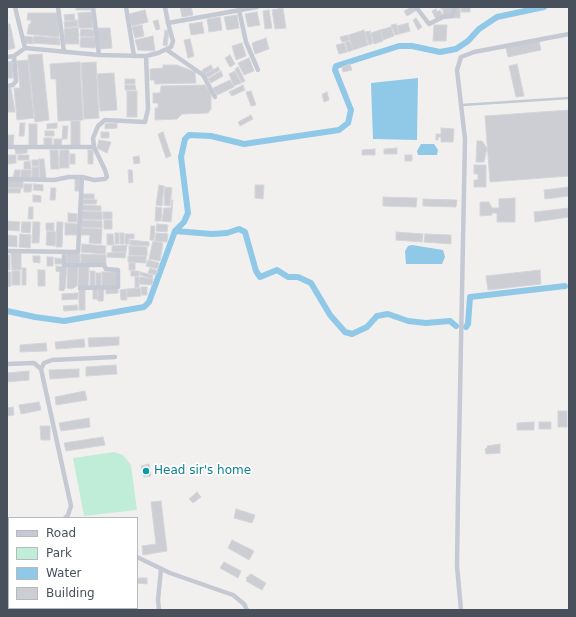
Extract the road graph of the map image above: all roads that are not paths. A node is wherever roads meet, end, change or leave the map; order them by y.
1 (15, 7) edge
2 (58, 7) edge
3 (92, 7) edge
4 (126, 7) edge
5 (165, 7) edge
6 (257, 7) edge
7 (416, 7) edge
8 (454, 7) edge
9 (239, 10) junction
10 (168, 23) junction
11 (569, 34) edge
12 (25, 48) junction
13 (167, 50) junction
14 (64, 52) junction
15 (99, 55) junction
16 (14, 56) junction
17 (134, 56) junction
18 (146, 56) junction
19 (7, 57) edge
20 (258, 70) dead end
21 (7, 86) edge
22 (216, 98) dead end
23 (569, 98) edge
24 (462, 105) junction
25 (7, 148) edge
26 (94, 148) junction
27 (82, 177) junction
28 (7, 179) edge
29 (7, 251) edge
30 (64, 252) junction
31 (80, 288) dead end
32 (115, 357) dead end
33 (7, 364) edge
34 (41, 369) junction
35 (66, 517) edge
36 (138, 558) edge
37 (160, 569) junction
38 (159, 610) edge
39 (247, 610) edge
40 (461, 610) edge

1 - 12 street
2 - 14 street
3 - 15 street
4 - 17 street
5 - 10 street
6 - 9 street
7 - 8 street
9 - 10 street
9 - 20 street
10 - 13 street
11 - 24 street
12 - 14 street
12 - 16 street
13 - 18 street
13 - 22 street
14 - 15 street
15 - 17 street
16 - 19 street
16 - 21 street
17 - 18 street
18 - 26 street
23 - 24 lane
24 - 40 street
25 - 26 street
26 - 27 street
27 - 28 street
27 - 30 street
29 - 30 street
30 - 31 street
32 - 34 street
33 - 34 street
34 - 35 street
36 - 37 street
37 - 38 street
37 - 39 street

